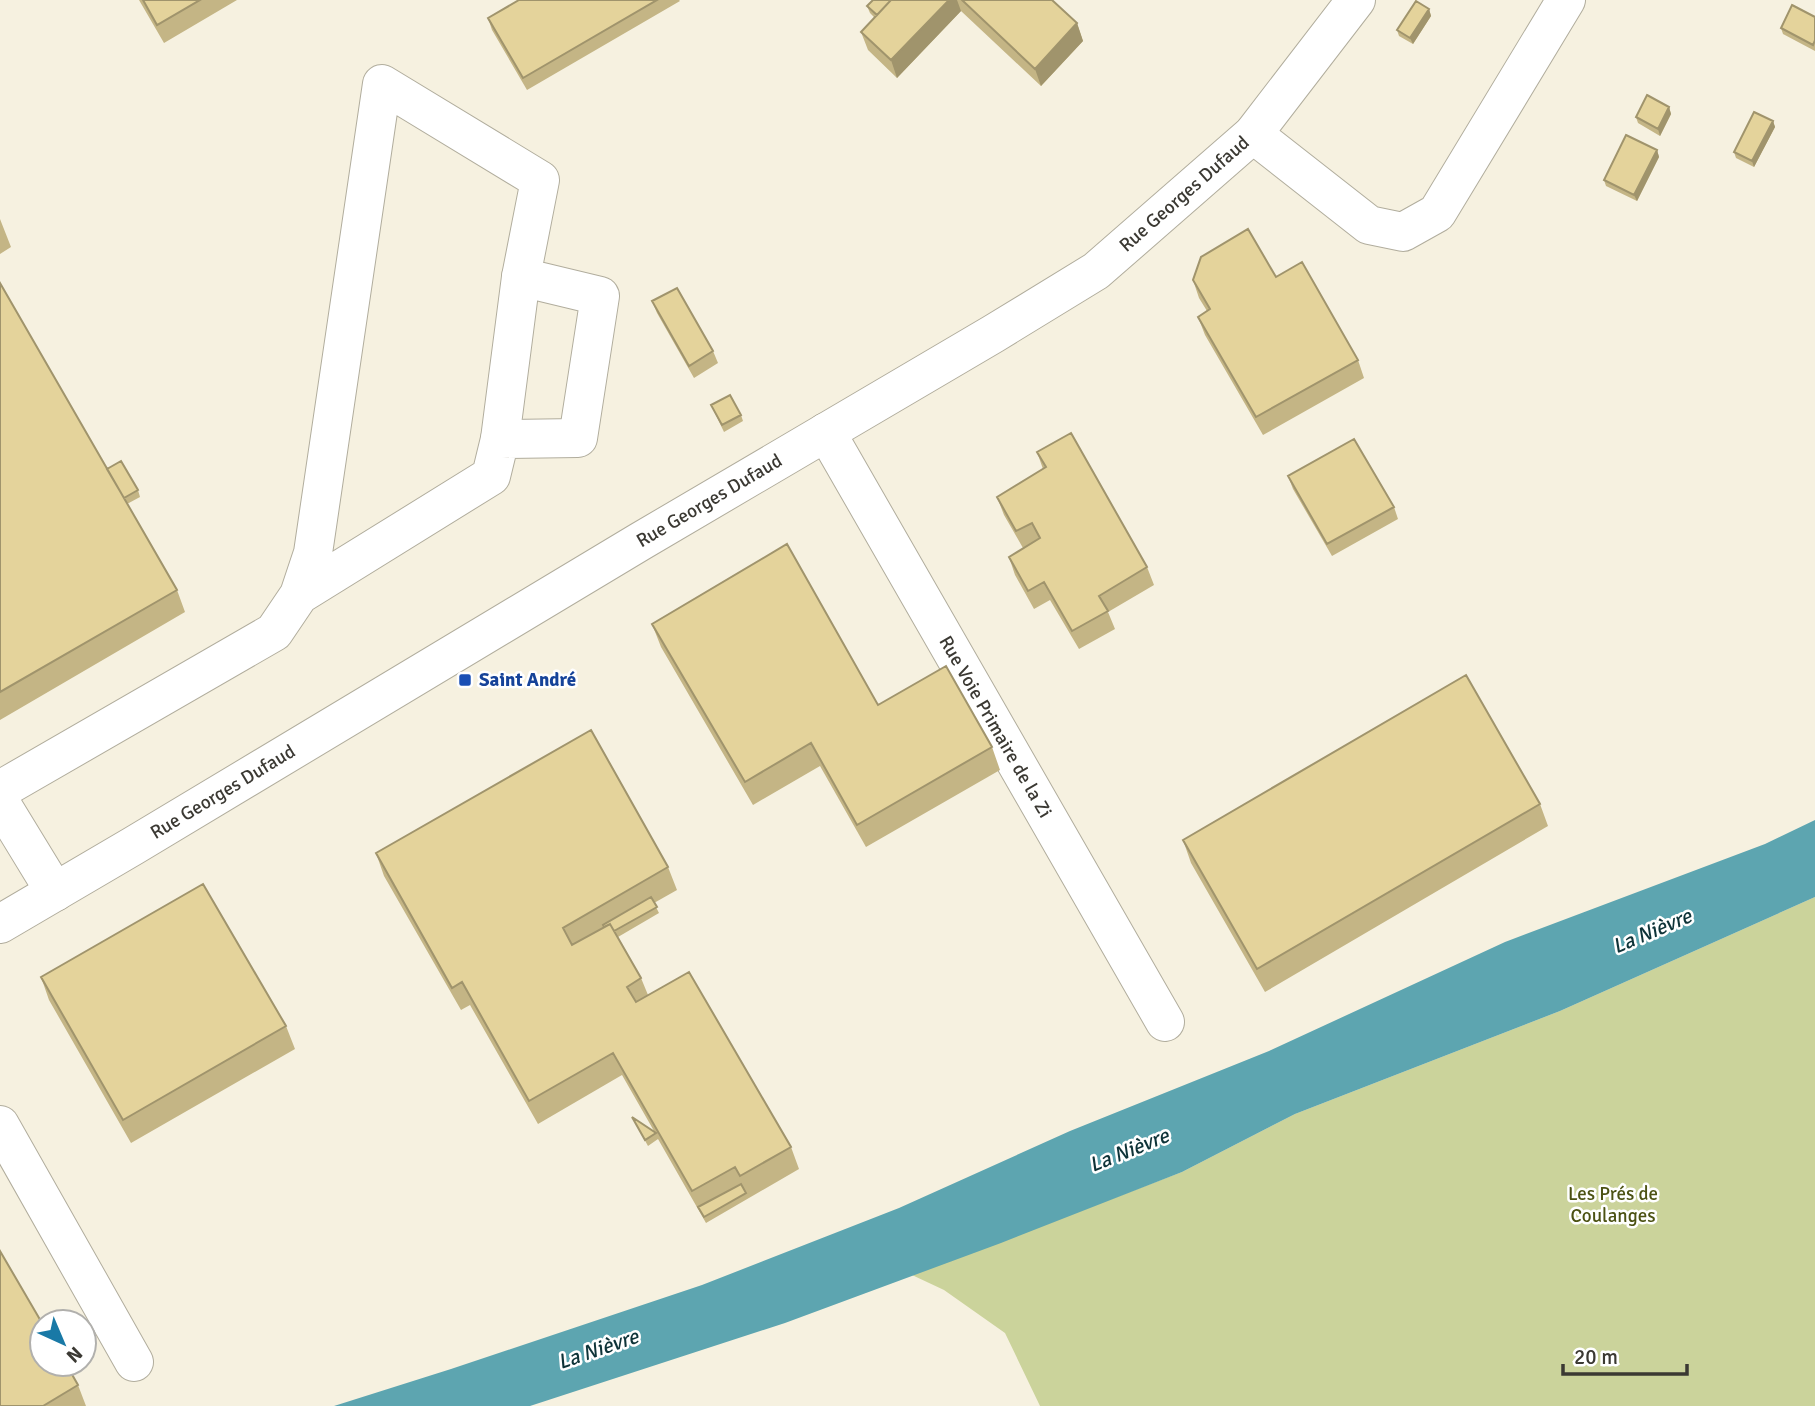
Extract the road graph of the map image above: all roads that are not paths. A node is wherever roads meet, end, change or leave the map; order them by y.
1 (1356, 0) edge
2 (1566, 0) edge
3 (1254, 134) junction
4 (521, 277) junction
5 (826, 432) junction
6 (500, 439) junction
7 (299, 595) junction
8 (0, 790) edge
9 (0, 802) edge
10 (55, 892) junction
11 (0, 924) edge
12 (1165, 1022) dead end
13 (0, 1125) edge
14 (134, 1362) dead end

1 - 3 street, Rue Georges Dufaud
2 - 3 street
3 - 5 street, Rue Georges Dufaud
4 - 6 street
4 - 6 street
4 - 7 street
5 - 10 street, Rue Georges Dufaud
5 - 12 street, Rue Voie Primaire de la Zi
6 - 7 street
7 - 8 street
9 - 10 street
10 - 11 street, Rue Georges Dufaud
13 - 14 street

